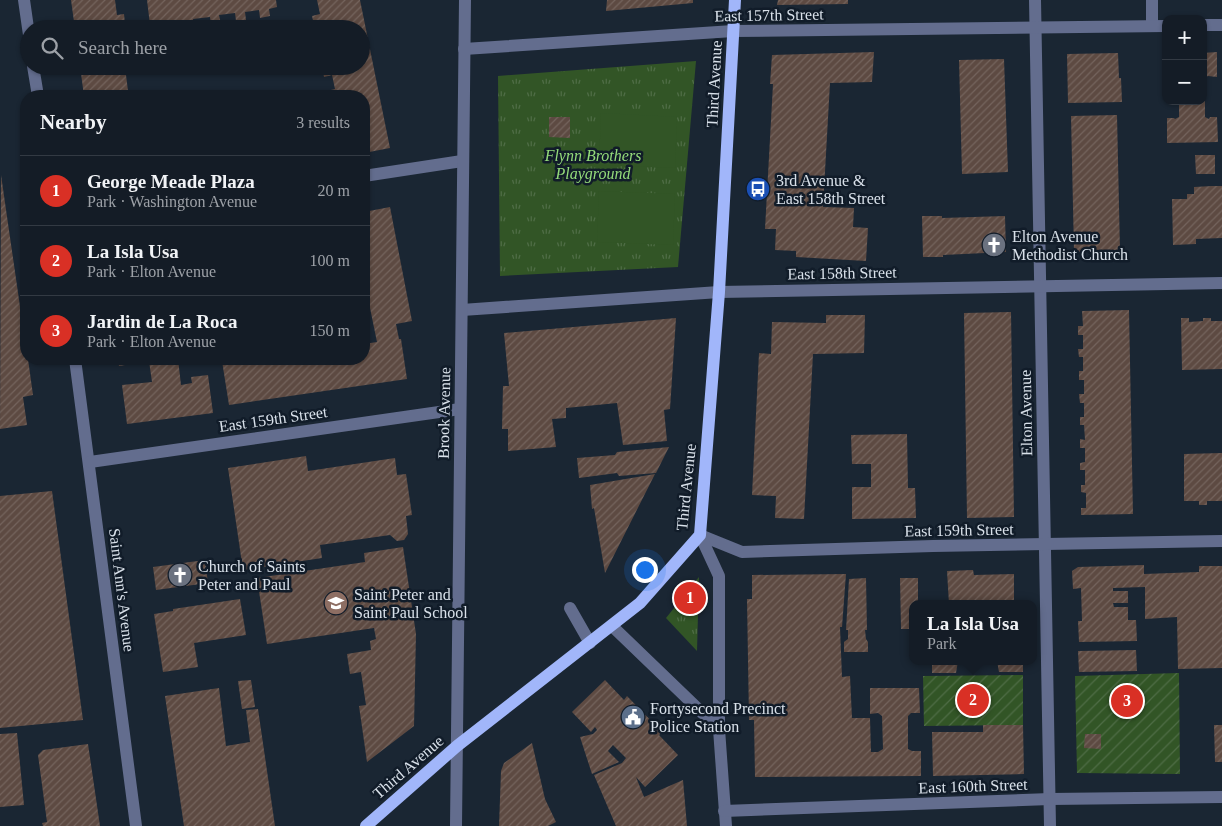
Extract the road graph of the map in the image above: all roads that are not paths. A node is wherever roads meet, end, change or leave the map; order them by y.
1 (24, 0) edge
2 (465, 0) edge
3 (735, 0) edge
4 (1035, 0) edge
5 (1152, 0) edge
6 (27, 20) edge
7 (1207, 25) edge
8 (1222, 25) edge
9 (1152, 26) junction
10 (1162, 26) edge
11 (1036, 28) junction
12 (733, 31) junction
13 (464, 49) junction
14 (34, 75) edge
15 (37, 90) edge
16 (462, 161) junction
17 (370, 175) edge
18 (1222, 283) edge
19 (1041, 286) junction
20 (719, 292) junction
21 (462, 310) junction
22 (77, 365) edge
23 (460, 409) junction
24 (90, 462) junction
25 (700, 536) junction
26 (1222, 541) edge
27 (1045, 544) junction
28 (570, 608) dead end
29 (612, 626) junction
30 (590, 643) junction
31 (720, 729) junction
32 (457, 746) junction
33 (1222, 797) edge
34 (1050, 799) junction
35 (724, 811) junction
36 (136, 826) edge
37 (366, 826) edge
38 (456, 826) edge
39 (726, 826) edge
40 (1050, 826) edge

1 - 6 street
2 - 13 street, Brook Avenue
3 - 12 main road, Third Avenue
4 - 11 street, Elton Avenue
5 - 9 street
7 - 8 street
9 - 10 street, East 157th Street
9 - 11 street, East 157th Street
11 - 12 street, East 157th Street
11 - 19 street, Elton Avenue
12 - 13 street, East 157th Street
12 - 20 main road, Third Avenue
13 - 16 street, Brook Avenue
14 - 15 street
16 - 17 street
16 - 21 street, Brook Avenue
18 - 19 street, East 158th Street
19 - 20 street, East 158th Street
19 - 27 street, Elton Avenue
20 - 21 street, East 158th Street
20 - 25 main road, Third Avenue
21 - 23 street, Brook Avenue
22 - 24 street, Saint Ann's Avenue
23 - 24 street, East 159th Street
23 - 32 street, Brook Avenue
24 - 36 street, Saint Ann's Avenue
25 - 27 street, East 159th Street
25 - 29 main road, Third Avenue
25 - 31 street
26 - 27 street, East 159th Street
27 - 34 street, Elton Avenue
28 - 30 street
29 - 30 main road, Third Avenue
29 - 31 street
30 - 32 main road, Third Avenue
31 - 35 street
32 - 37 main road, Third Avenue
32 - 38 street, Brook Avenue
33 - 34 street, East 160th Street
34 - 35 street, East 160th Street
34 - 40 street, Elton Avenue
35 - 39 street

